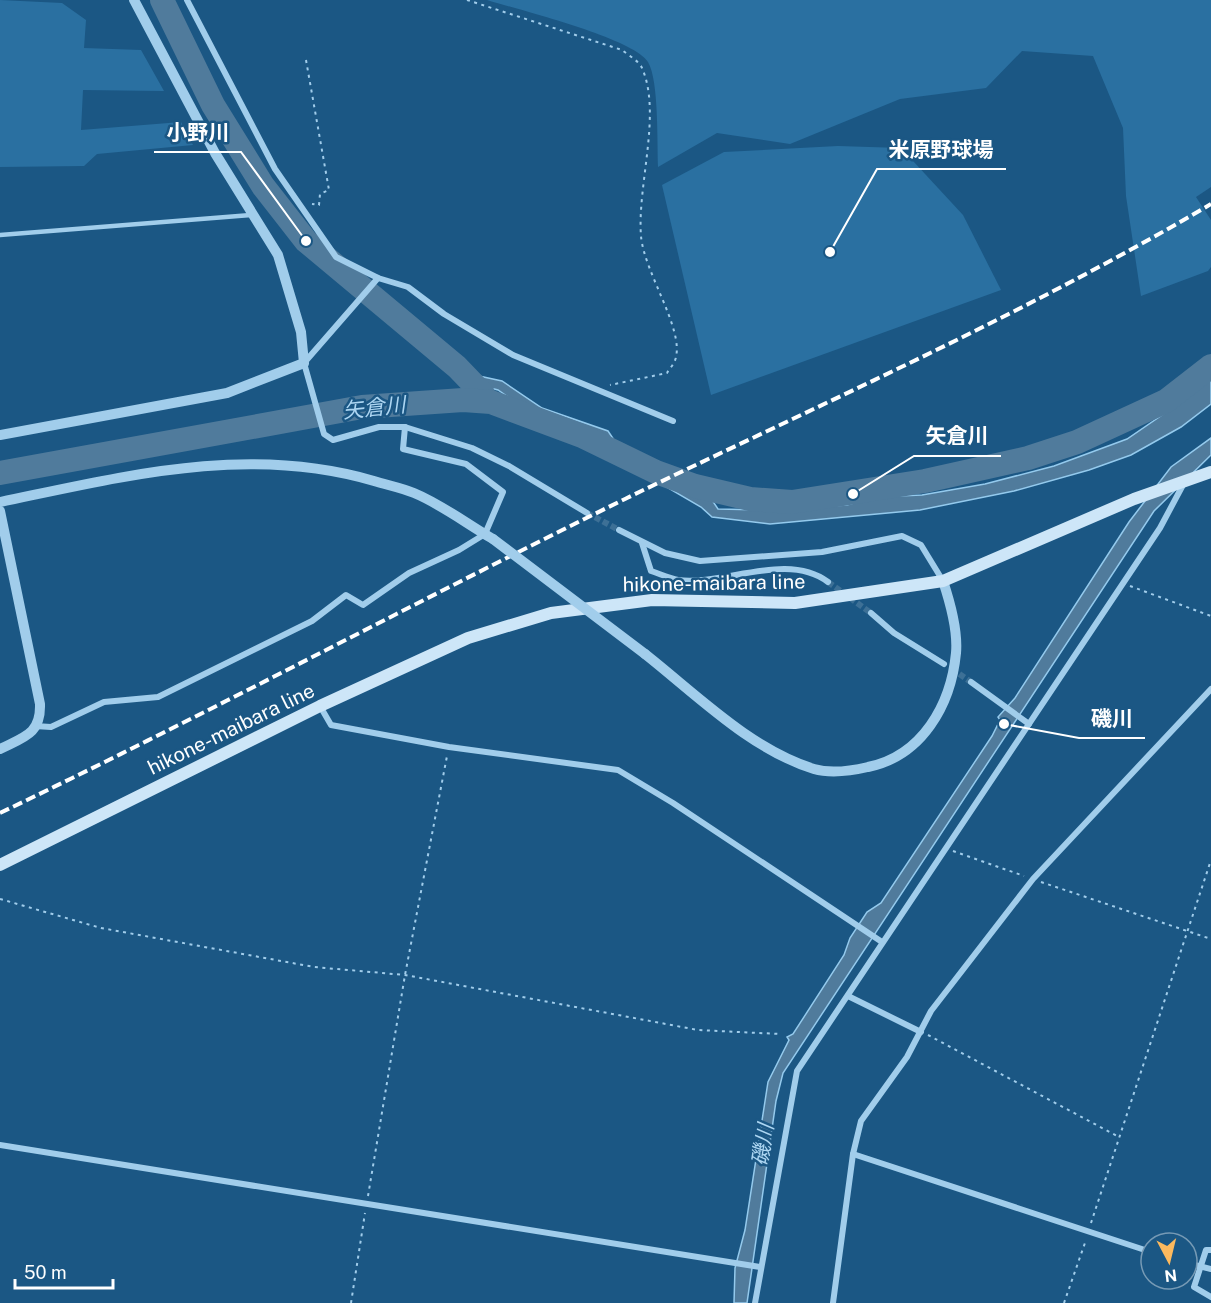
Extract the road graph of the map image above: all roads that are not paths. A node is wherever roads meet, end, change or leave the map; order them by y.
1 (134, 0) edge
2 (187, 0) edge
3 (251, 215) junction
4 (0, 235) edge
5 (378, 278) junction
6 (304, 363) junction
7 (673, 421) dead end
8 (405, 427) junction
9 (0, 435) edge
10 (1211, 472) edge
11 (1186, 480) junction
12 (0, 502) edge
13 (0, 511) edge
14 (586, 513) tunnel mouth
15 (619, 530) tunnel mouth
16 (489, 536) junction
17 (642, 543) junction
18 (943, 581) junction
19 (828, 582) tunnel mouth
20 (871, 613) tunnel mouth
21 (944, 664) tunnel mouth
22 (971, 682) tunnel mouth
23 (1211, 690) edge
24 (320, 706) junction
25 (1029, 724) junction
26 (35, 726) junction
27 (0, 749) edge
28 (0, 865) edge
29 (879, 941) junction
30 (848, 996) junction
31 (921, 1032) junction
32 (0, 1145) edge
33 (853, 1154) junction
34 (1139, 1248) edge
35 (1211, 1250) edge
36 (758, 1267) junction
37 (1200, 1267) junction
38 (1211, 1269) edge
39 (1211, 1297) edge
40 (755, 1303) edge
41 (833, 1303) edge

1 - 3 street
2 - 5 street
3 - 4 lane
3 - 6 street
5 - 6 street
5 - 7 street
6 - 8 street
6 - 9 street
8 - 14 street
8 - 16 street
10 - 11 main road, hikone-maibara line
11 - 18 main road, hikone-maibara line
11 - 25 street
12 - 16 street
13 - 26 street
15 - 17 street
16 - 18 street, bridge
16 - 26 street
17 - 18 street
17 - 19 street
18 - 24 main road, hikone-maibara line
20 - 21 street
22 - 25 street
23 - 31 street
24 - 28 main road, hikone-maibara line
24 - 29 street
25 - 29 street
26 - 27 street
29 - 30 street
30 - 31 street
30 - 36 street
31 - 33 street
32 - 36 street
33 - 34 street
33 - 41 street
35 - 37 street
36 - 40 street
37 - 38 street
37 - 39 street

